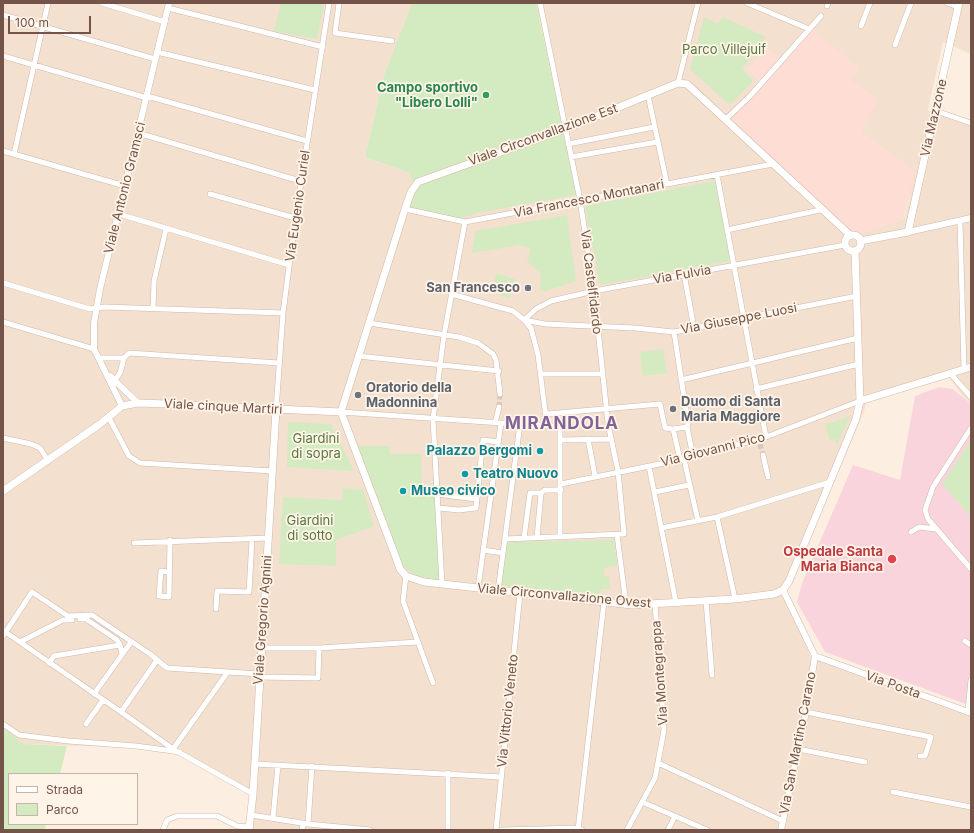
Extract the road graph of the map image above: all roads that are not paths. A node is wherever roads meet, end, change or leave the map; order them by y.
1 (48, 3) edge
2 (102, 3) edge
3 (329, 3) edge
4 (339, 3) edge
5 (540, 3) edge
6 (698, 3) edge
7 (747, 3) edge
8 (870, 3) edge
9 (911, 3) edge
10 (947, 3) edge
11 (169, 5) edge
12 (958, 5) edge
13 (3, 15) edge
14 (821, 16) dead end
15 (165, 22) junction
16 (861, 26) dead end
17 (43, 27) junction
18 (809, 29) junction
19 (325, 32) junction
20 (335, 33) junction
21 (392, 41) dead end
22 (895, 45) dead end
23 (323, 47) junction
24 (157, 52) junction
25 (3, 56) edge
26 (155, 59) junction
27 (34, 64) junction
28 (678, 83) junction
29 (315, 90) junction
30 (648, 95) junction
31 (147, 97) junction
32 (936, 111) junction
33 (725, 120) junction
34 (971, 123) edge
35 (654, 127) junction
36 (565, 129) junction
37 (138, 133) junction
38 (307, 140) junction
39 (657, 142) junction
40 (568, 144) junction
41 (3, 151) edge
42 (14, 154) junction
43 (571, 157) junction
44 (773, 164) junction
45 (717, 175) junction
46 (300, 181) junction
47 (667, 184) junction
48 (126, 186) junction
49 (210, 194) dead end
50 (580, 200) junction
51 (405, 209) junction
52 (820, 210) junction
53 (119, 214) junction
54 (295, 218) junction
55 (971, 218) edge
56 (465, 222) junction
57 (960, 222) junction
58 (166, 229) junction
59 (727, 230) junction
60 (908, 232) junction
61 (850, 235) junction
62 (860, 241) junction
63 (845, 245) junction
64 (854, 251) junction
65 (734, 265) junction
66 (289, 266) junction
67 (684, 274) junction
68 (3, 284) edge
69 (594, 291) junction
70 (451, 294) junction
71 (857, 296) junction
72 (97, 308) junction
73 (153, 309) junction
74 (283, 313) junction
75 (744, 318) junction
76 (524, 320) junction
77 (3, 322) edge
78 (369, 323) junction
79 (597, 327) junction
80 (694, 328) junction
81 (674, 332) junction
82 (444, 335) junction
83 (858, 338) junction
84 (94, 349) junction
85 (358, 356) junction
86 (99, 358) junction
87 (124, 358) junction
88 (279, 363) junction
89 (751, 363) junction
90 (859, 364) junction
91 (439, 365) junction
92 (968, 368) edge
93 (499, 371) junction
94 (106, 372) junction
95 (950, 373) junction
96 (541, 374) junction
97 (601, 374) junction
98 (115, 380) junction
99 (681, 380) junction
100 (756, 389) junction
101 (500, 394) tunnel mouth
102 (971, 397) edge
103 (860, 401) junction
104 (138, 403) junction
105 (122, 406) junction
106 (499, 407) tunnel mouth
107 (606, 408) junction
108 (276, 410) junction
109 (341, 412) junction
110 (547, 414) junction
111 (109, 418) junction
112 (433, 419) junction
113 (498, 423) junction
114 (520, 424) junction
115 (547, 426) junction
116 (687, 427) junction
117 (971, 428) edge
118 (674, 429) junction
119 (3, 438) edge
120 (588, 439) junction
121 (611, 439) junction
122 (561, 440) junction
123 (762, 440) junction
124 (498, 442) junction
125 (763, 455) tunnel mouth
126 (693, 456) junction
127 (682, 459) junction
128 (48, 461) junction
129 (649, 466) junction
130 (272, 471) junction
131 (618, 471) junction
132 (595, 476) junction
133 (768, 477) dead end
134 (830, 482) junction
135 (561, 484) junction
136 (689, 485) junction
137 (561, 490) junction
138 (3, 491) edge
139 (655, 492) junction
140 (437, 494) junction
141 (541, 494) junction
142 (476, 499) junction
143 (439, 508) junction
144 (717, 517) junction
145 (698, 520) junction
146 (661, 528) junction
147 (936, 529) junction
148 (911, 532) dead end
149 (618, 535) junction
150 (560, 537) junction
151 (268, 538) junction
152 (524, 538) junction
153 (537, 538) junction
154 (252, 539) junction
155 (505, 539) junction
156 (170, 540) junction
157 (134, 542) dead end
158 (483, 550) junction
159 (503, 553) junction
160 (971, 569) edge
161 (168, 572) junction
162 (406, 576) junction
163 (442, 584) junction
164 (478, 588) junction
165 (783, 590) junction
166 (498, 591) junction
167 (520, 593) junction
168 (735, 599) junction
169 (706, 601) junction
170 (604, 602) junction
171 (676, 603) junction
172 (626, 604) junction
173 (655, 604) junction
174 (216, 609) dead end
175 (4, 633) edge
176 (965, 641) dead end
177 (20, 642) junction
178 (131, 642) junction
179 (418, 642) junction
180 (120, 645) junction
181 (971, 645) edge
182 (262, 648) junction
183 (319, 648) junction
184 (122, 654) junction
185 (815, 656) junction
186 (158, 660) junction
187 (50, 663) junction
188 (227, 673) junction
189 (259, 675) junction
190 (712, 676) dead end
191 (971, 680) edge
192 (433, 683) dead end
193 (94, 694) junction
194 (104, 700) junction
195 (121, 712) junction
196 (806, 712) junction
197 (970, 713) edge
198 (3, 724) edge
199 (86, 724) dead end
200 (174, 749) junction
201 (798, 749) junction
202 (180, 752) junction
203 (920, 756) dead end
204 (865, 762) dead end
205 (658, 763) junction
206 (255, 764) junction
207 (278, 765) junction
208 (312, 766) junction
209 (448, 773) junction
210 (501, 776) junction
211 (894, 792) dead end
212 (253, 794) junction
213 (642, 802) junction
214 (971, 807) edge
215 (251, 814) junction
216 (675, 816) junction
217 (273, 818) junction
218 (783, 821) junction
219 (306, 823) junction
220 (249, 829) edge
221 (579, 829) edge
222 (163, 830) edge
223 (302, 830) edge
224 (370, 830) edge
225 (448, 830) edge
226 (496, 830) edge
227 (501, 830) edge
228 (626, 830) edge
229 (668, 830) edge
230 (707, 830) edge
231 (781, 830) edge

1 - 17 street
2 - 15 street
3 - 19 street, Via Eugenio Curiel
4 - 20 street
5 - 36 street, Via Castelfidardo
6 - 28 street
7 - 18 street
8 - 16 street
9 - 22 street
10 - 12 street
11 - 15 street, Viale Antonio Gramsci
11 - 23 street
12 - 32 main road, Via Mazzone
13 - 17 street
14 - 18 street
15 - 24 street, Viale Antonio Gramsci
17 - 26 street
17 - 27 street
18 - 33 street
19 - 20 street
19 - 23 street, Via Eugenio Curiel
20 - 21 street
23 - 29 street, Via Eugenio Curiel
24 - 26 street, Viale Antonio Gramsci
24 - 29 street
25 - 27 street
26 - 31 street, Viale Antonio Gramsci
27 - 31 street
27 - 42 street
28 - 30 main road, Viale Circonvallazione Est
28 - 33 main road
29 - 38 street, Via Eugenio Curiel
30 - 35 street
30 - 36 main road, Viale Circonvallazione Est
31 - 37 street, Viale Antonio Gramsci
31 - 38 street
32 - 34 street
32 - 60 main road, Via Mazzone
33 - 44 main road
35 - 39 street
35 - 40 street
36 - 40 street, Via Castelfidardo
36 - 51 main road, Viale Circonvallazione Est
37 - 46 street
37 - 48 street, Viale Antonio Gramsci
38 - 46 street, Via Eugenio Curiel
39 - 43 street
39 - 47 street
40 - 43 street, Via Castelfidardo
41 - 42 street
42 - 48 street
43 - 50 street, Via Castelfidardo
44 - 45 street, Via Francesco Montanari
44 - 52 main road
45 - 47 street, Via Francesco Montanari
45 - 59 street
46 - 54 street, Via Eugenio Curiel
47 - 50 street, Via Francesco Montanari
48 - 53 street, Viale Antonio Gramsci
49 - 54 street
50 - 56 street, Via Francesco Montanari
50 - 69 street, Via Castelfidardo
51 - 56 street, Via Francesco Montanari
51 - 78 main road, Viale Circonvallazione Est
52 - 59 street
52 - 61 main road
53 - 58 street
53 - 72 street, Viale Antonio Gramsci
54 - 66 street, Via Eugenio Curiel
55 - 57 street
56 - 70 street
57 - 60 street
57 - 92 street
58 - 66 street
58 - 73 street
59 - 65 street
60 - 62 main road
61 - 62 main road
61 - 63 main road
62 - 64 main road
63 - 64 main road
63 - 65 street, Via Fulvia
64 - 71 main road
65 - 67 street, Via Fulvia
65 - 75 street
66 - 74 street, Via Eugenio Curiel
67 - 69 street, Via Fulvia
67 - 80 street
68 - 72 street
69 - 76 street, Via Fulvia
69 - 79 street, Via Castelfidardo
70 - 76 street
70 - 82 street
71 - 75 street, Via Giuseppe Luosi
71 - 83 main road
72 - 73 street
72 - 84 street, Viale Antonio Gramsci
73 - 74 street
74 - 88 street, Via Eugenio Curiel
75 - 80 street, Via Giuseppe Luosi
75 - 89 street
76 - 79 street, Via Giuseppe Luosi
76 - 96 street
77 - 84 street
78 - 82 street
78 - 85 main road, Viale Circonvallazione Est
79 - 81 street, Via Giuseppe Luosi
79 - 97 street, Via Castelfidardo
80 - 81 street, Via Giuseppe Luosi
81 - 99 street
82 - 91 street
82 - 93 street
83 - 89 street
83 - 90 main road
84 - 86 street, Viale Antonio Gramsci
85 - 91 street
85 - 109 main road, Viale Circonvallazione Est
86 - 87 street
86 - 94 street, Viale Antonio Gramsci
87 - 88 street
87 - 98 street
88 - 108 street, Via Eugenio Curiel
89 - 99 street
89 - 100 street
90 - 100 street
90 - 103 main road
91 - 93 street
91 - 112 street
92 - 95 main road
93 - 101 street
94 - 98 street, Viale Antonio Gramsci
94 - 105 street, Viale Antonio Gramsci
95 - 102 street
95 - 103 main road
96 - 97 street
96 - 110 street
97 - 107 street, Via Castelfidardo
98 - 104 street, Viale Antonio Gramsci
99 - 116 street
100 - 123 street
103 - 123 street, Via Giovanni Pico
103 - 134 main road
104 - 105 main road, Viale cinque Martiri
104 - 108 main road, Viale cinque Martiri
105 - 111 main road
106 - 113 street
107 - 110 street
107 - 118 street
107 - 121 street, Via Castelfidardo
108 - 109 main road, Viale cinque Martiri
108 - 130 main road, Viale Gregorio Agnini
109 - 112 street
109 - 162 main road
110 - 115 street
111 - 128 main road
111 - 130 street
112 - 113 street
112 - 140 street
113 - 114 street
113 - 124 street
114 - 115 street
114 - 155 street
115 - 122 street
116 - 118 street
116 - 126 street
117 - 147 street
118 - 127 street
119 - 128 street
120 - 121 street
120 - 122 street
120 - 132 street
121 - 131 street, Via Castelfidardo
122 - 135 street
123 - 126 street, Via Giovanni Pico
124 - 142 street
124 - 158 street
125 - 133 street
126 - 127 street, Via Giovanni Pico
127 - 129 street, Via Giovanni Pico
127 - 136 street
128 - 138 main road
129 - 131 street, Via Giovanni Pico
129 - 139 street
130 - 151 main road, Viale Gregorio Agnini
131 - 132 street, Via Giovanni Pico
131 - 149 street, Via Castelfidardo
132 - 135 street, Via Giovanni Pico
134 - 144 street
134 - 165 main road
135 - 137 street
136 - 139 street
136 - 145 street
137 - 141 street
137 - 150 street
139 - 146 street
140 - 142 street
140 - 143 street
141 - 152 street
141 - 153 street
142 - 143 street
143 - 163 street
144 - 145 street
144 - 168 street
145 - 146 street
146 - 171 street
147 - 148 street
147 - 160 street
149 - 150 street
149 - 172 street
150 - 153 street
151 - 154 street
151 - 182 main road, Viale Gregorio Agnini
152 - 153 street
152 - 155 street
154 - 156 street
154 - 174 street
155 - 159 street
156 - 157 street
156 - 161 street
158 - 159 street
158 - 164 street
159 - 166 street
161 - 161 street
162 - 163 main road, Viale Circonvallazione Ovest
162 - 179 street
163 - 164 main road, Viale Circonvallazione Ovest
164 - 166 main road, Viale Circonvallazione Ovest
165 - 168 main road, Viale Circonvallazione Ovest
165 - 185 street
166 - 167 main road, Viale Circonvallazione Ovest
167 - 170 main road, Viale Circonvallazione Ovest
167 - 210 street, Via Vittorio Veneto
168 - 169 main road, Viale Circonvallazione Ovest
169 - 171 main road, Viale Circonvallazione Ovest
169 - 190 street
170 - 172 main road, Viale Circonvallazione Ovest
170 - 221 street
171 - 173 main road, Viale Circonvallazione Ovest
172 - 173 main road, Viale Circonvallazione Ovest
173 - 205 street, Via Montegrappa
175 - 177 street
175 - 178 street
176 - 181 street
177 - 180 street
177 - 187 street
178 - 184 street
178 - 186 street
179 - 183 street
179 - 192 street
180 - 184 street
180 - 187 street
182 - 183 street
182 - 189 main road, Viale Gregorio Agnini
183 - 189 street
184 - 193 street
185 - 196 street, Via San Martino Carano
185 - 197 street, Via Posta
186 - 188 street
186 - 195 street
187 - 193 street
188 - 189 street
188 - 200 street
189 - 206 main road, Viale Gregorio Agnini
191 - 197 street
193 - 194 street
194 - 195 street
194 - 199 street
195 - 200 street
196 - 201 street, Via San Martino Carano
196 - 203 street
198 - 202 street
200 - 202 street
201 - 204 street
201 - 218 street, Via San Martino Carano
202 - 212 street
205 - 213 street, Via Montegrappa
205 - 218 street
206 - 207 street
206 - 212 main road, Viale Gregorio Agnini
207 - 208 street
207 - 217 street
208 - 209 street
208 - 219 street
209 - 210 street
209 - 225 street
210 - 226 street, Via Vittorio Veneto
211 - 214 street
212 - 215 main road, Viale Gregorio Agnini
213 - 216 street
213 - 228 street, Via Montegrappa
215 - 217 street
215 - 220 main road, Viale Gregorio Agnini
216 - 229 street
216 - 230 street
217 - 219 street
218 - 231 street, Via San Martino Carano
219 - 223 street
219 - 224 street
220 - 222 street
221 - 227 street

